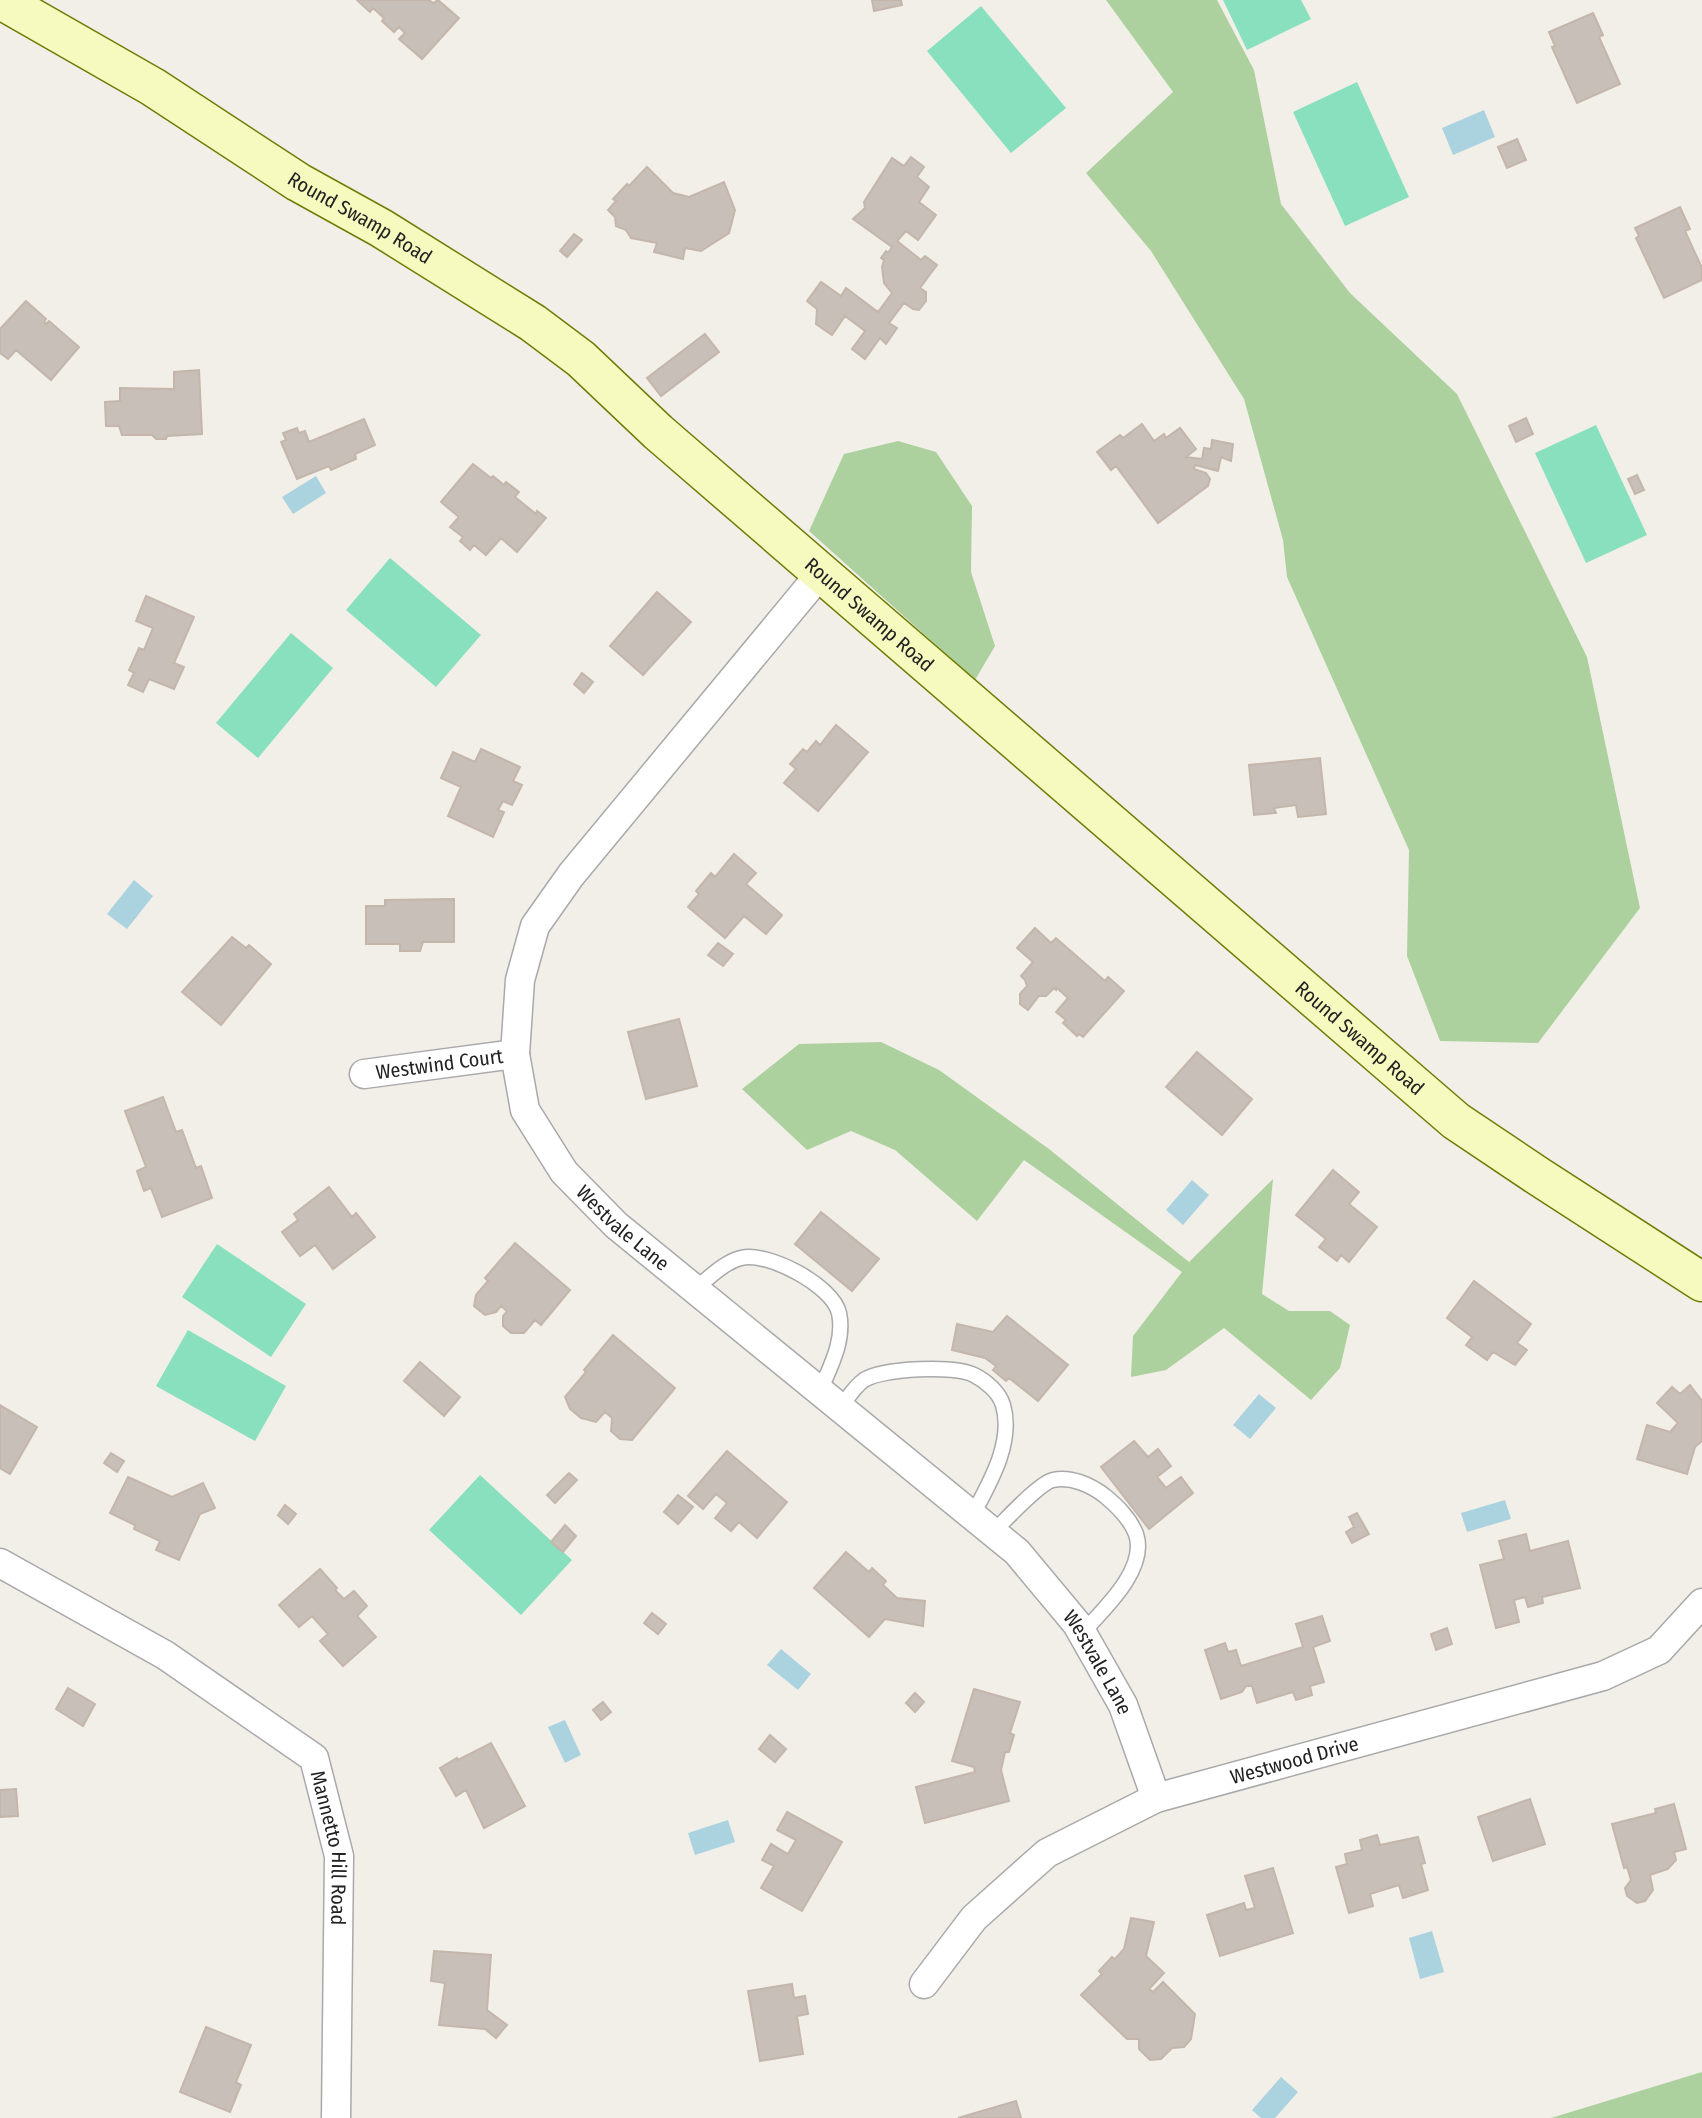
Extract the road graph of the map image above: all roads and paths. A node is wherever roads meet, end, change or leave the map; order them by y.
1 (1, 0) edge
2 (821, 573) junction
3 (515, 1054) junction
4 (364, 1074) dead end
5 (1702, 1282) edge
6 (695, 1289) junction
7 (830, 1400) junction
8 (983, 1524) junction
9 (0, 1563) edge
10 (1702, 1603) edge
11 (1082, 1633) junction
12 (1156, 1798) junction
13 (924, 1984) dead end
14 (336, 2118) edge

1 - 2 street, Round Swamp Road
2 - 3 street, Westvale Lane
2 - 5 street, Round Swamp Road
3 - 4 street, Westwind Court
3 - 6 street, Westvale Lane
6 - 7 street, Westvale Lane
6 - 7 lane
7 - 8 street, Westvale Lane
7 - 8 lane
8 - 11 street, Westvale Lane
8 - 11 lane
9 - 14 street, Mannetto Hill Road
10 - 12 street, Westwood Drive
11 - 12 street, Westvale Lane
12 - 13 street, Westwood Drive

